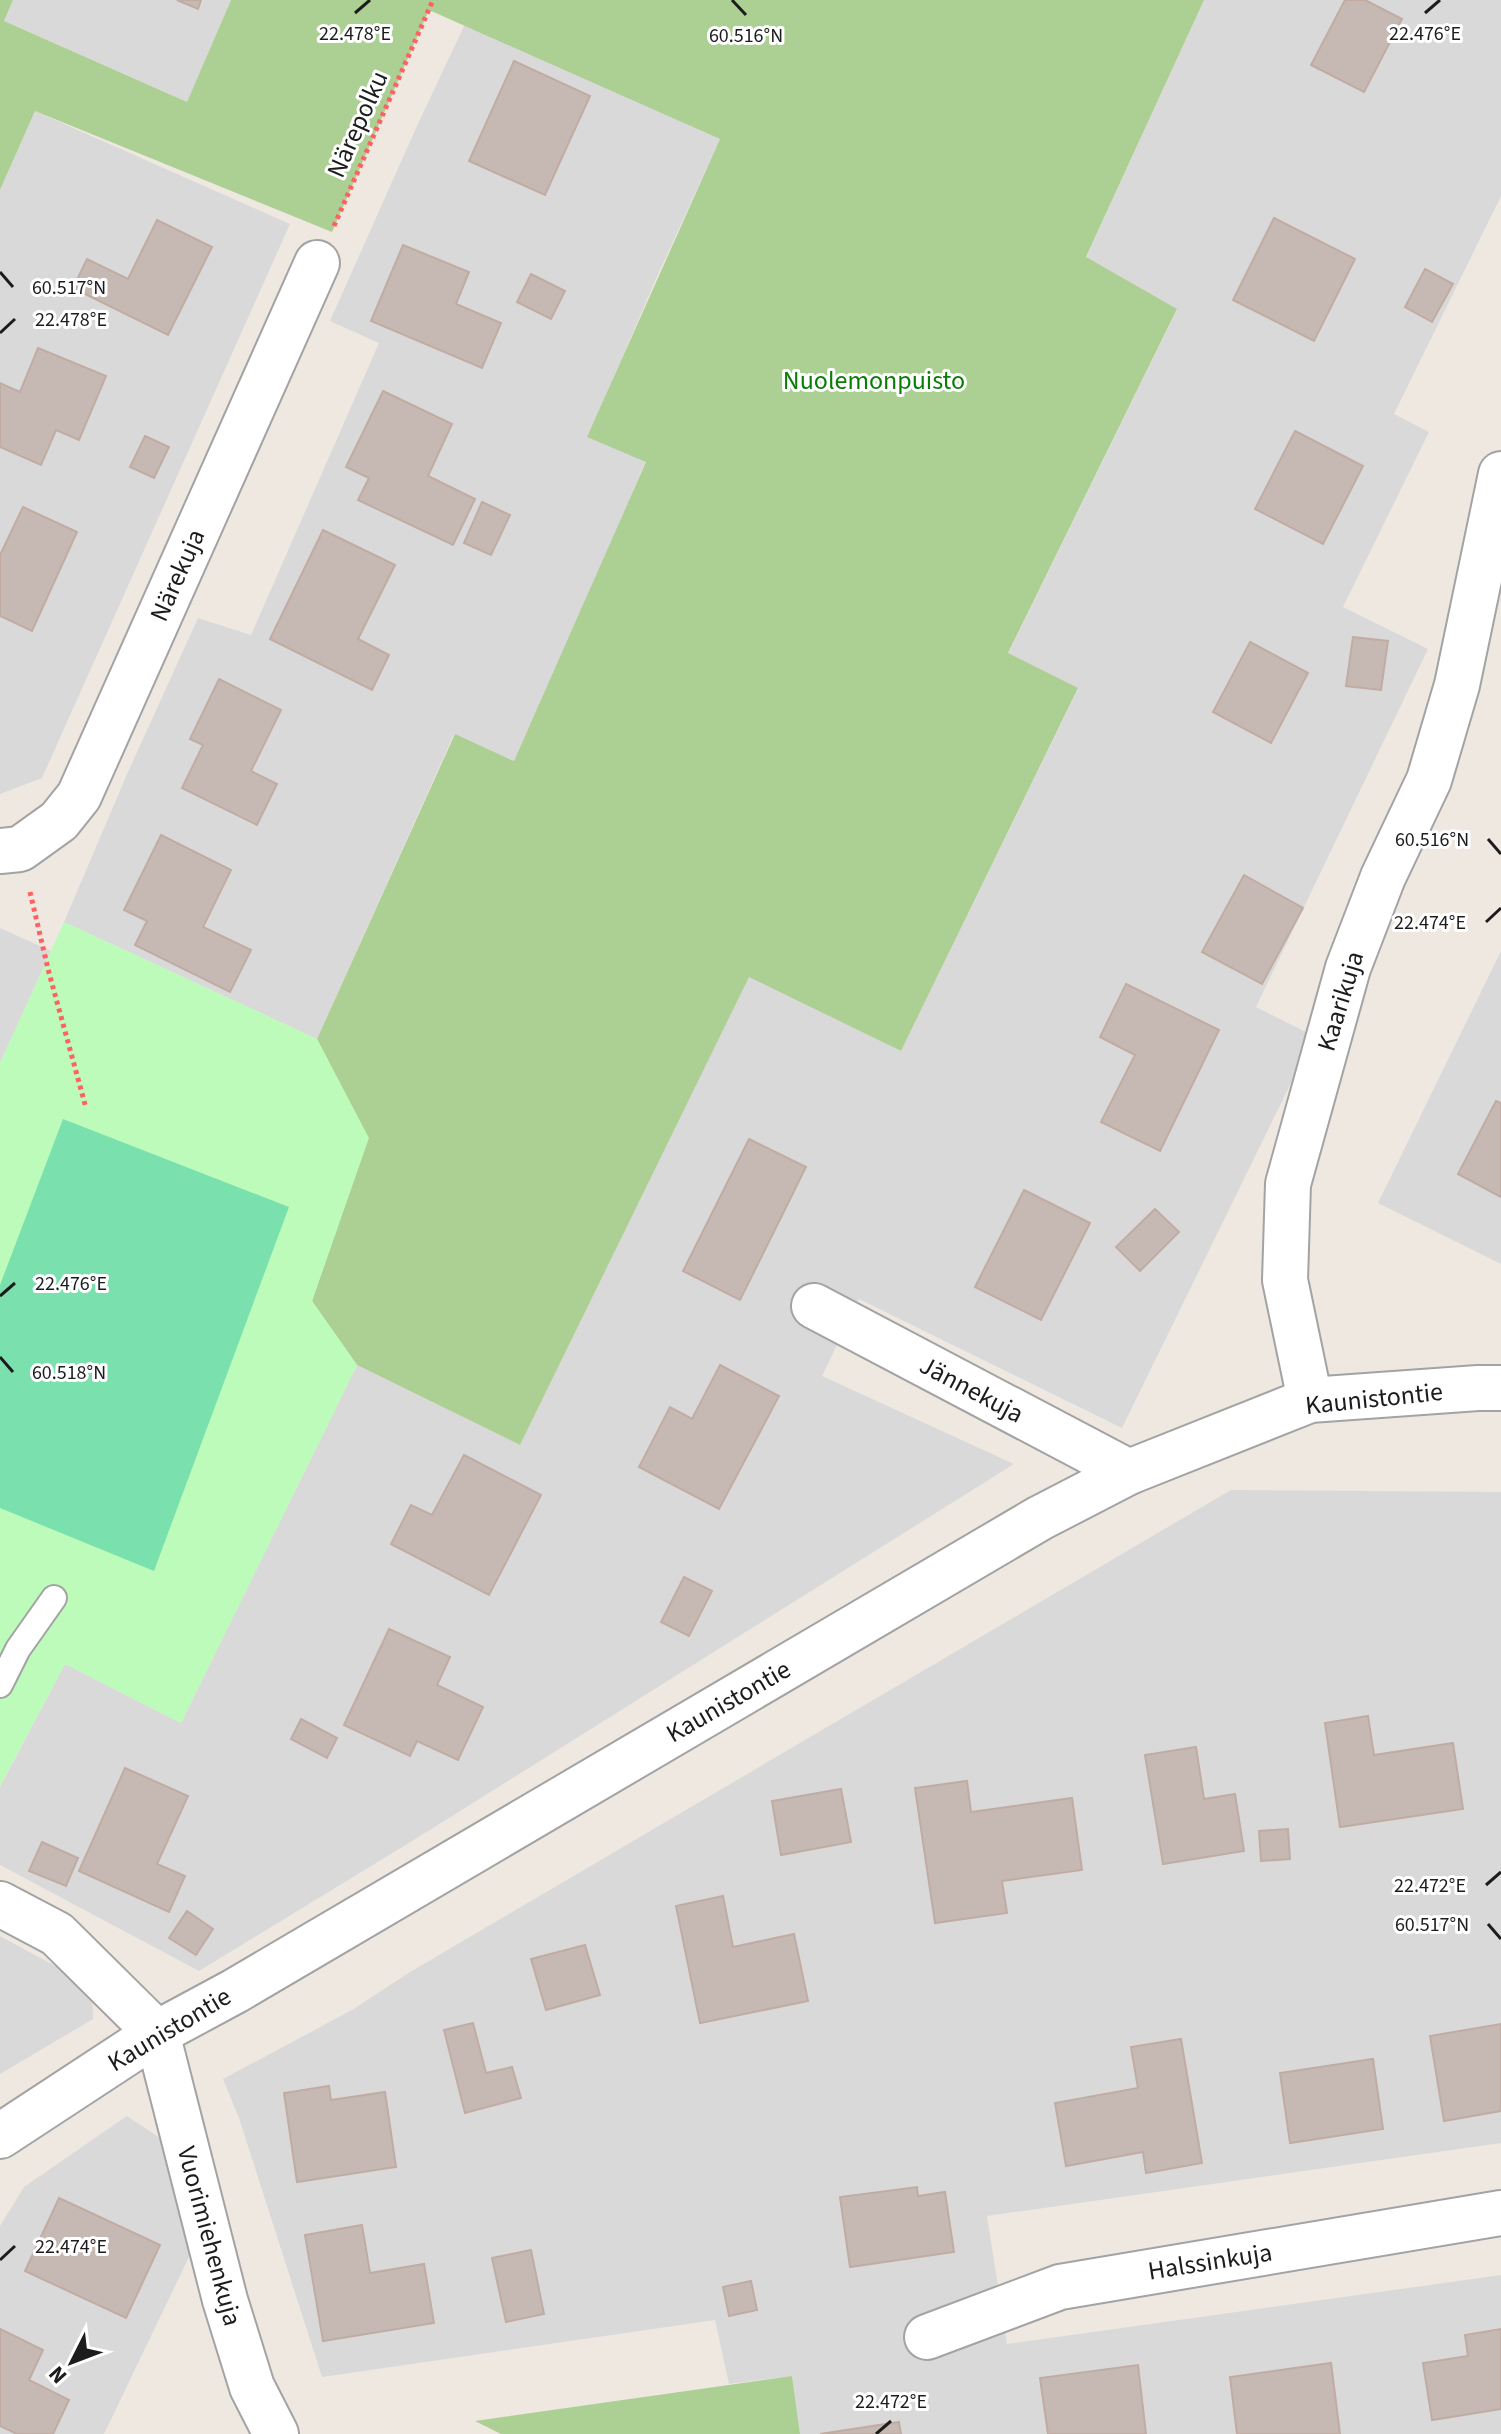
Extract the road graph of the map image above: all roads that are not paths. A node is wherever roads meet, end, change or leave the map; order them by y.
1 (317, 263) road end
2 (1501, 474) edge
3 (10, 850) edge
4 (814, 1306) dead end
5 (1501, 1388) edge
6 (1310, 1400) junction
7 (1129, 1472) junction
8 (54, 1598) dead end
9 (0, 1685) edge
10 (0, 1904) edge
11 (157, 2033) junction
12 (0, 2136) edge
13 (1501, 2213) edge
14 (927, 2337) dead end
15 (276, 2434) edge

1 - 3 street, Närekuja
2 - 6 street, Kaarikuja
4 - 7 street, Jännekuja
5 - 6 street, Kaunistontie
6 - 7 street, Kaunistontie
7 - 11 street, Kaunistontie
8 - 9 lane
10 - 11 street
11 - 12 street, Kaunistontie
11 - 15 street, Vuorimiehenkuja
13 - 14 street, Halssinkuja

